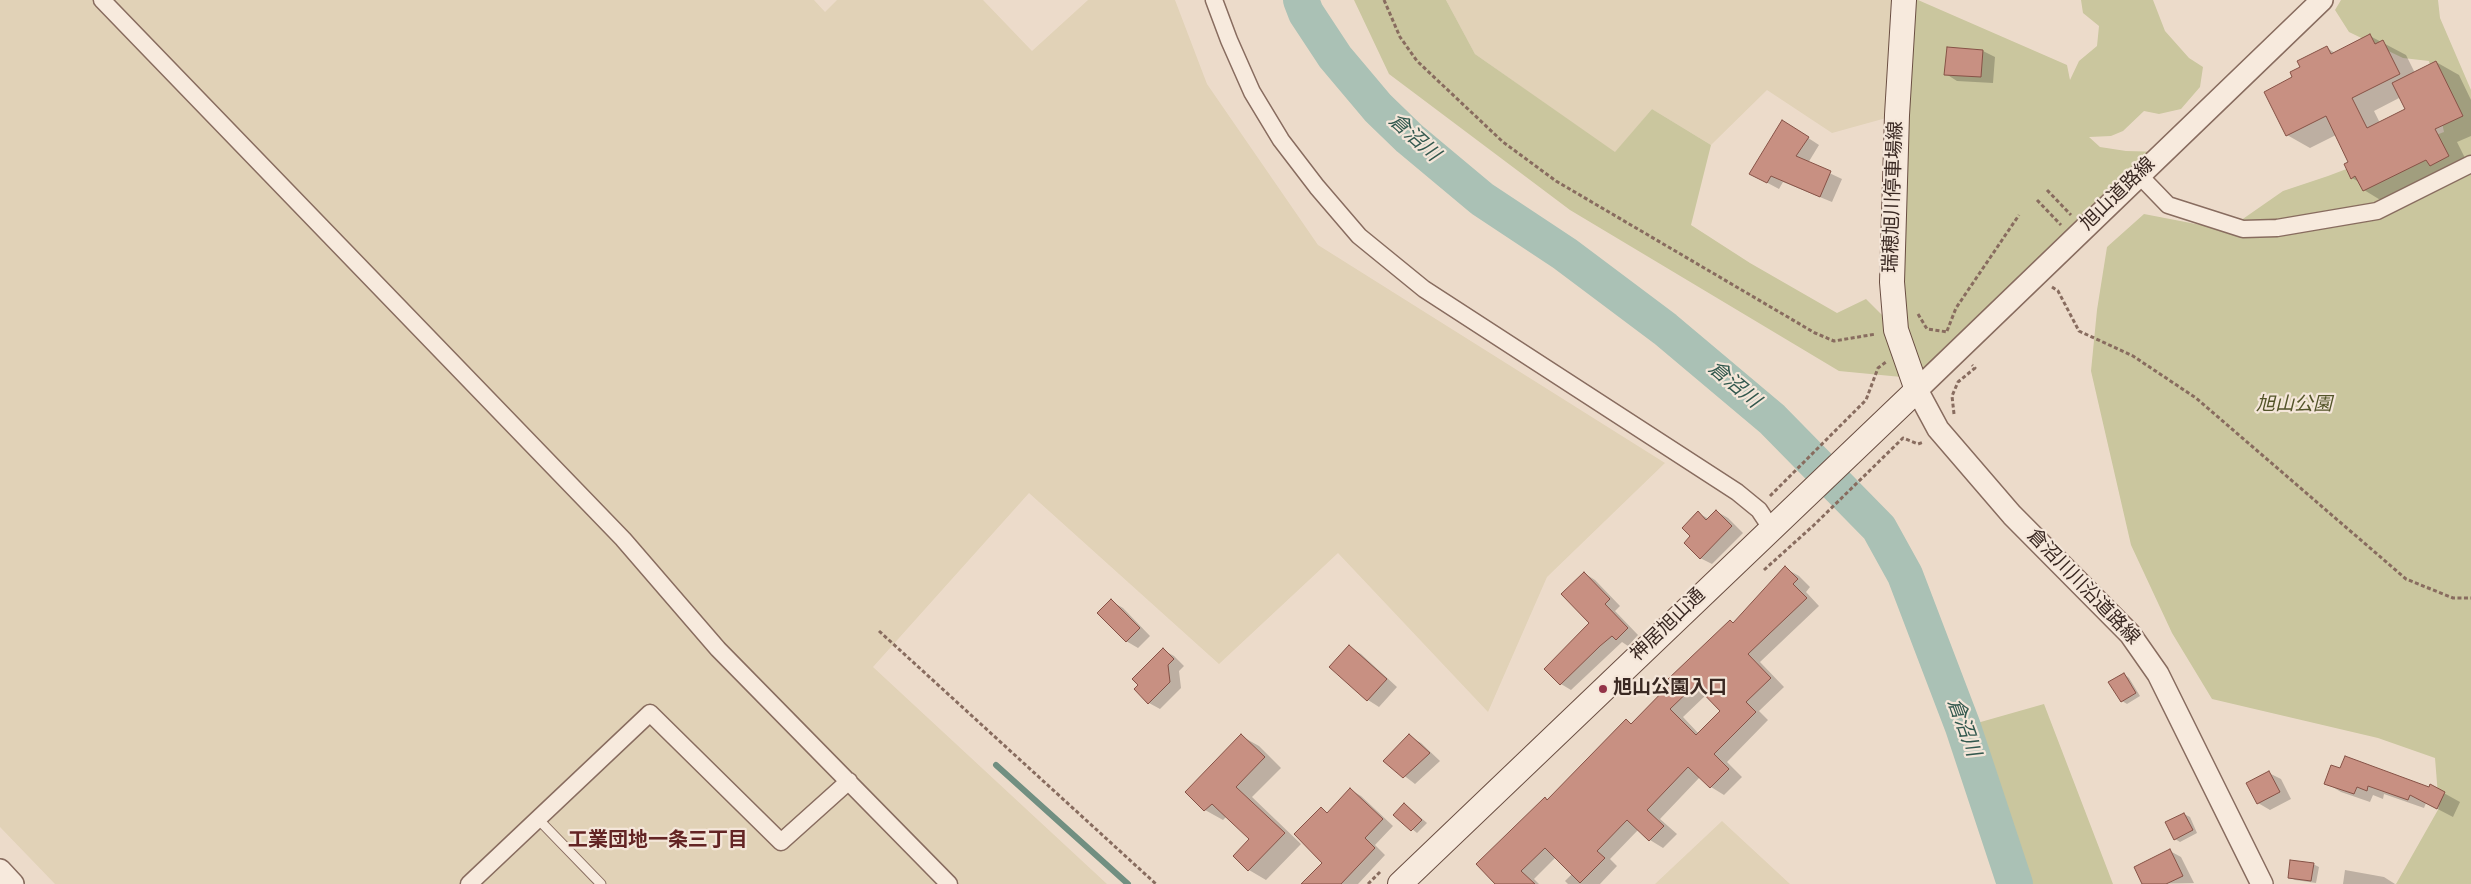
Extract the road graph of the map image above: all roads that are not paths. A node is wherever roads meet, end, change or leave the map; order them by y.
1 (102, 0) edge
2 (1214, 0) edge
3 (1904, 0) edge
4 (2322, 0) edge
5 (2471, 164) edge
6 (2139, 175) junction
7 (1917, 390) junction
8 (1771, 528) junction
9 (850, 781) junction
10 (538, 819) junction
11 (0, 870) edge
12 (1406, 882) edge
13 (13, 884) edge
14 (469, 884) edge
15 (601, 884) edge
16 (948, 884) edge
17 (2262, 884) edge

1 - 9 street
2 - 8 street
3 - 7 main road, 瑞穂旭川停車場線
4 - 6 street, 旭山道路線
5 - 6 street
6 - 7 street, 旭山道路線
7 - 8 main road, 神居旭山通
7 - 17 street, 倉沼川川沿道路線
8 - 12 main road, 神居旭山通
9 - 10 street
9 - 16 street
10 - 14 street
10 - 15 lane
11 - 13 street

